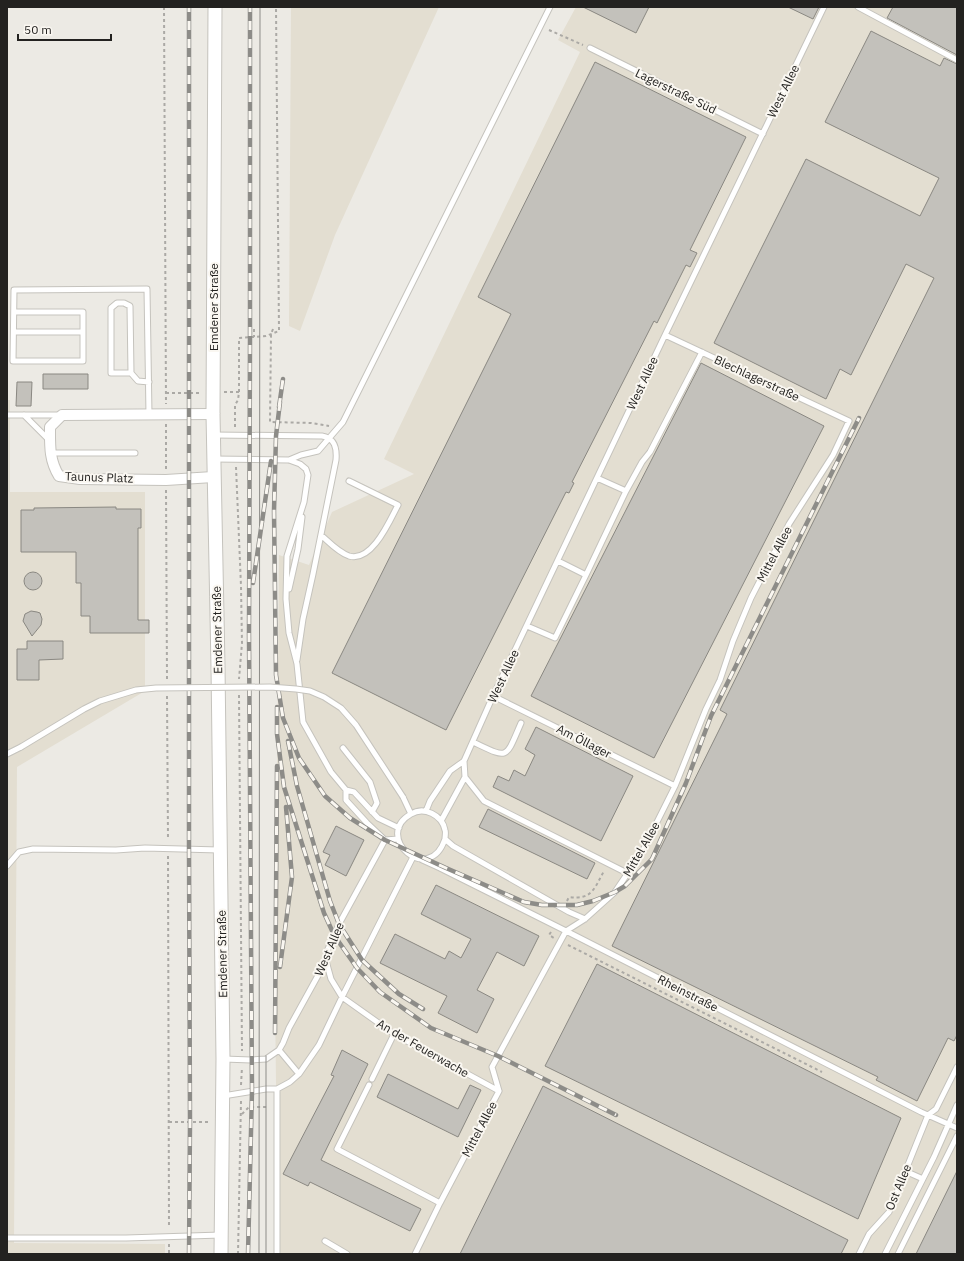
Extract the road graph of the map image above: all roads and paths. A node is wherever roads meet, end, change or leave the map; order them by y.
1 (164, 7) edge
2 (216, 7) edge
3 (276, 7) edge
4 (550, 7) edge
5 (824, 7) edge
6 (858, 7) edge
7 (540, 25) junction
8 (590, 48) joint
9 (957, 60) edge
10 (762, 134) junction
11 (14, 312) junction
12 (254, 329) dead end
13 (273, 329) dead end
14 (14, 332) junction
15 (83, 332) junction
16 (271, 334) junction
17 (665, 335) junction
18 (254, 337) junction
19 (702, 352) junction
20 (131, 372) junction
21 (149, 382) junction
22 (166, 414) junction
23 (213, 414) junction
24 (7, 415) edge
25 (24, 415) junction
26 (62, 415) junction
27 (149, 415) junction
28 (849, 421) joint
29 (339, 428) junction
30 (213, 435) junction
31 (235, 435) junction
32 (329, 438) junction
33 (50, 442) junction
34 (50, 453) junction
35 (135, 453) dead end
36 (213, 459) junction
37 (236, 459) junction
38 (289, 460) junction
39 (213, 477) junction
40 (597, 478) junction
41 (166, 480) junction
42 (349, 481) dead end
43 (626, 491) junction
44 (304, 502) junction
45 (321, 535) junction
46 (558, 561) junction
47 (586, 575) junction
48 (286, 599) junction
49 (527, 626) junction
50 (297, 664) junction
51 (239, 682) dead end
52 (167, 684) dead end
53 (239, 689) dead end
54 (168, 692) dead end
55 (493, 696) junction
56 (521, 723) dead end
57 (472, 742) junction
58 (343, 748) dead end
59 (7, 754) edge
60 (464, 761) junction
61 (465, 777) junction
62 (675, 786) junction
63 (346, 790) junction
64 (426, 811) junction
65 (372, 812) junction
66 (411, 814) junction
67 (441, 821) junction
68 (399, 828) junction
69 (398, 839) junction
70 (445, 839) junction
71 (385, 840) junction
72 (168, 848) junction
73 (220, 850) junction
74 (415, 858) junction
75 (7, 866) edge
76 (627, 873) junction
77 (585, 919) junction
78 (566, 931) junction
79 (326, 961) junction
80 (342, 997) junction
81 (394, 1034) junction
82 (278, 1050) junction
83 (223, 1059) junction
84 (242, 1060) junction
85 (957, 1067) edge
86 (299, 1074) junction
87 (372, 1079) dead end
88 (369, 1085) dead end
89 (277, 1089) junction
90 (499, 1091) junction
91 (241, 1093) junction
92 (223, 1096) junction
93 (957, 1105) edge
94 (277, 1107) junction
95 (241, 1114) junction
96 (928, 1115) junction
97 (169, 1122) junction
98 (223, 1122) junction
99 (241, 1122) junction
100 (948, 1124) junction
101 (957, 1128) edge
102 (957, 1136) edge
103 (905, 1171) junction
104 (923, 1179) junction
105 (440, 1203) junction
106 (222, 1235) junction
107 (169, 1237) junction
108 (7, 1238) edge
109 (325, 1241) dead end
110 (169, 1254) edge
111 (221, 1254) edge
112 (238, 1254) edge
113 (277, 1254) edge
114 (347, 1254) edge
115 (415, 1254) edge
116 (860, 1254) edge
117 (885, 1254) edge
118 (898, 1254) edge

1 - 22 path
2 - 23 street, Emdener Straße
3 - 16 path
4 - 7 lane
5 - 10 lane, West Allee
6 - 9 lane
7 - 8 path
7 - 29 lane
8 - 10 lane, Lagerstraße Süd
10 - 17 lane, West Allee
11 - 14 lane
11 - 15 lane
11 - 21 lane
12 - 18 path
13 - 16 path
14 - 15 lane
14 - 15 lane
16 - 18 path
16 - 29 path
17 - 19 lane, Blechlagerstraße
17 - 40 lane, West Allee
18 - 31 path
19 - 28 lane, Blechlagerstraße
19 - 43 lane
20 - 20 lane
20 - 21 lane
21 - 27 lane
22 - 23 street
22 - 27 street
22 - 41 path
23 - 30 street, Emdener Straße
24 - 25 lane
25 - 26 lane
25 - 33 lane
26 - 27 street
26 - 33 street, Taunus Platz
28 - 62 lane, Mittel Allee
29 - 32 lane
30 - 31 lane
30 - 36 street, Emdener Straße
31 - 32 lane
32 - 38 lane
32 - 45 lane
33 - 34 street, Taunus Platz
34 - 35 lane
34 - 41 street, Taunus Platz
36 - 37 lane
36 - 39 street, Emdener Straße
37 - 38 lane
37 - 51 path
38 - 44 lane
39 - 41 street, Taunus Platz
39 - 73 street, Emdener Straße
40 - 43 lane
40 - 46 lane, West Allee
41 - 52 path
42 - 45 lane
43 - 47 lane
44 - 48 lane
44 - 48 lane
45 - 50 lane
46 - 47 lane
46 - 49 lane, West Allee
47 - 49 lane
48 - 50 lane
49 - 55 lane, West Allee
50 - 63 lane
53 - 84 path
54 - 72 path
55 - 57 lane, West Allee
55 - 62 lane, Am Öllager
56 - 57 lane
57 - 60 lane, West Allee
58 - 65 lane
59 - 66 lane, bridge
60 - 61 lane, West Allee
60 - 64 lane, West Allee
61 - 67 lane
61 - 76 lane
62 - 76 lane, Mittel Allee
63 - 65 lane
63 - 71 lane
64 - 66 lane
64 - 67 lane
65 - 68 lane
66 - 68 lane
67 - 70 lane
68 - 69 lane
69 - 71 lane
69 - 74 lane
70 - 74 lane
70 - 77 lane
71 - 79 lane, West Allee
72 - 73 lane
72 - 75 lane
72 - 97 path
73 - 83 street, Emdener Straße
74 - 78 lane, Rheinstraße
74 - 80 lane
76 - 77 lane, Mittel Allee
77 - 78 lane, Mittel Allee
78 - 90 lane, Mittel Allee
78 - 96 lane, Rheinstraße
79 - 80 lane, An der Feuerwache
79 - 82 lane, West Allee
80 - 81 lane, An der Feuerwache
80 - 86 lane
81 - 87 lane
81 - 90 lane, An der Feuerwache
82 - 84 lane
82 - 86 lane
83 - 84 lane
83 - 92 street, Emdener Straße
84 - 91 path
85 - 96 lane, Ost Allee
86 - 89 lane
88 - 105 lane
89 - 91 lane
89 - 94 lane
90 - 105 lane, Mittel Allee
91 - 92 lane
91 - 95 path
92 - 98 street, Emdener Straße
93 - 100 lane
94 - 95 path
94 - 113 lane
95 - 99 path
96 - 100 lane, Rheinstraße
96 - 103 lane, Ost Allee
97 - 98 path
97 - 107 path
98 - 99 path
98 - 106 street, Emdener Straße
99 - 112 path
100 - 101 lane, Rheinstraße
100 - 104 lane
102 - 118 lane
103 - 104 lane
103 - 116 lane, Ost Allee
104 - 117 lane
105 - 115 lane, Mittel Allee
106 - 107 lane
106 - 111 street, Emdener Straße
107 - 108 lane
107 - 110 path
109 - 114 lane

